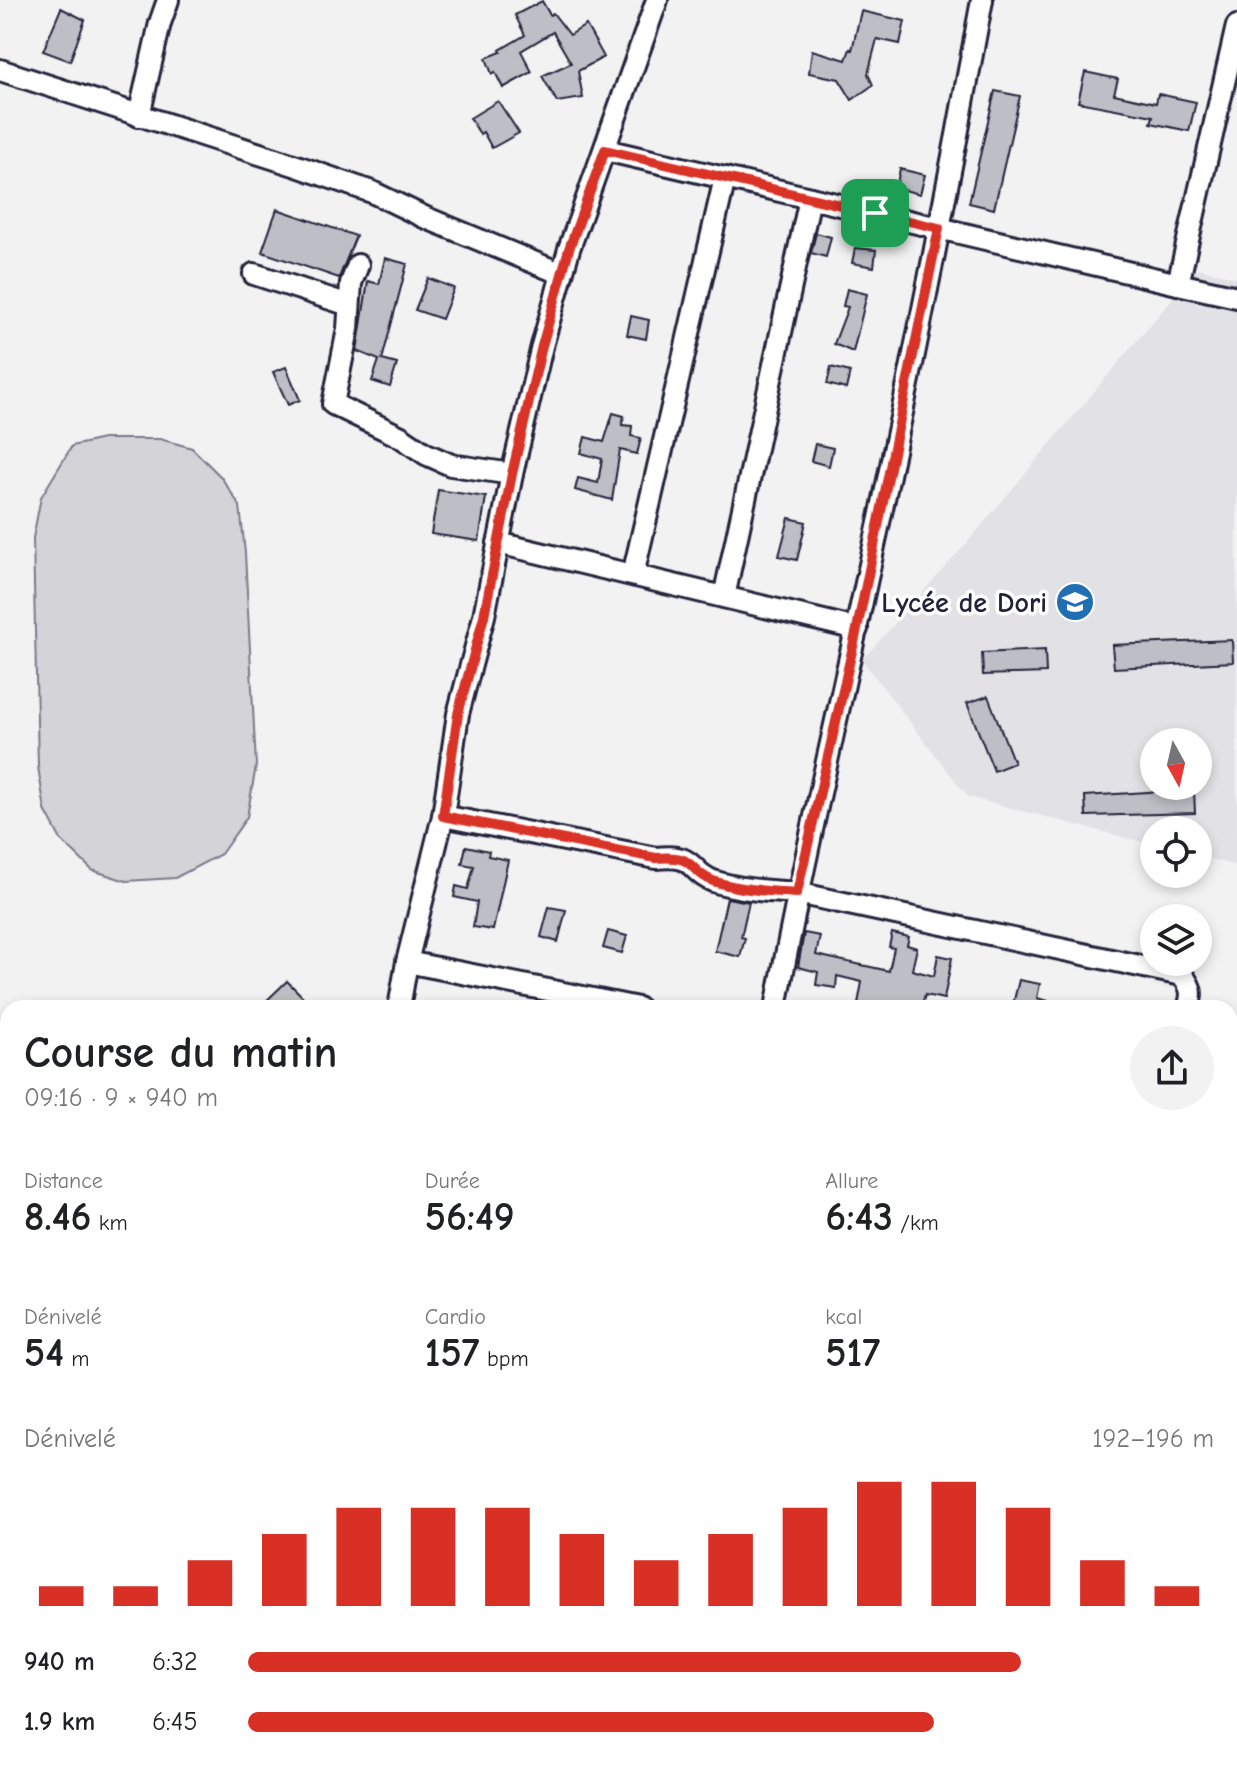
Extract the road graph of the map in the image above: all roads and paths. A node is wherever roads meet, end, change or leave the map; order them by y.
1 (168, 0) edge
2 (657, 0) edge
3 (982, 0) edge
4 (1237, 26) edge
5 (0, 70) edge
6 (139, 116) junction
7 (605, 150) junction
8 (725, 178) junction
9 (810, 198) junction
10 (939, 228) junction
11 (358, 265) dead end
12 (254, 274) dead end
13 (562, 274) junction
14 (1178, 284) junction
15 (1237, 297) edge
16 (349, 305) junction
17 (512, 474) junction
18 (498, 543) junction
19 (633, 575) junction
20 (724, 597) junction
21 (857, 629) junction
22 (443, 816) junction
23 (797, 893) junction
24 (407, 962) junction
25 (400, 1000) edge
26 (598, 1000) edge
27 (777, 1000) edge
28 (1191, 1000) edge

1 - 6 street
2 - 7 street
3 - 10 street
4 - 14 street
5 - 6 street
6 - 13 street
7 - 8 street
7 - 13 street
8 - 9 street
8 - 19 street
9 - 10 street
9 - 20 street
10 - 14 street
10 - 21 street
11 - 16 street
12 - 16 street
13 - 17 street
14 - 15 street
16 - 17 street
17 - 18 street
18 - 19 street
18 - 22 street
19 - 20 street
20 - 21 street
21 - 23 street
22 - 23 street
22 - 24 street
23 - 27 street
23 - 28 street
24 - 25 street
24 - 26 street

